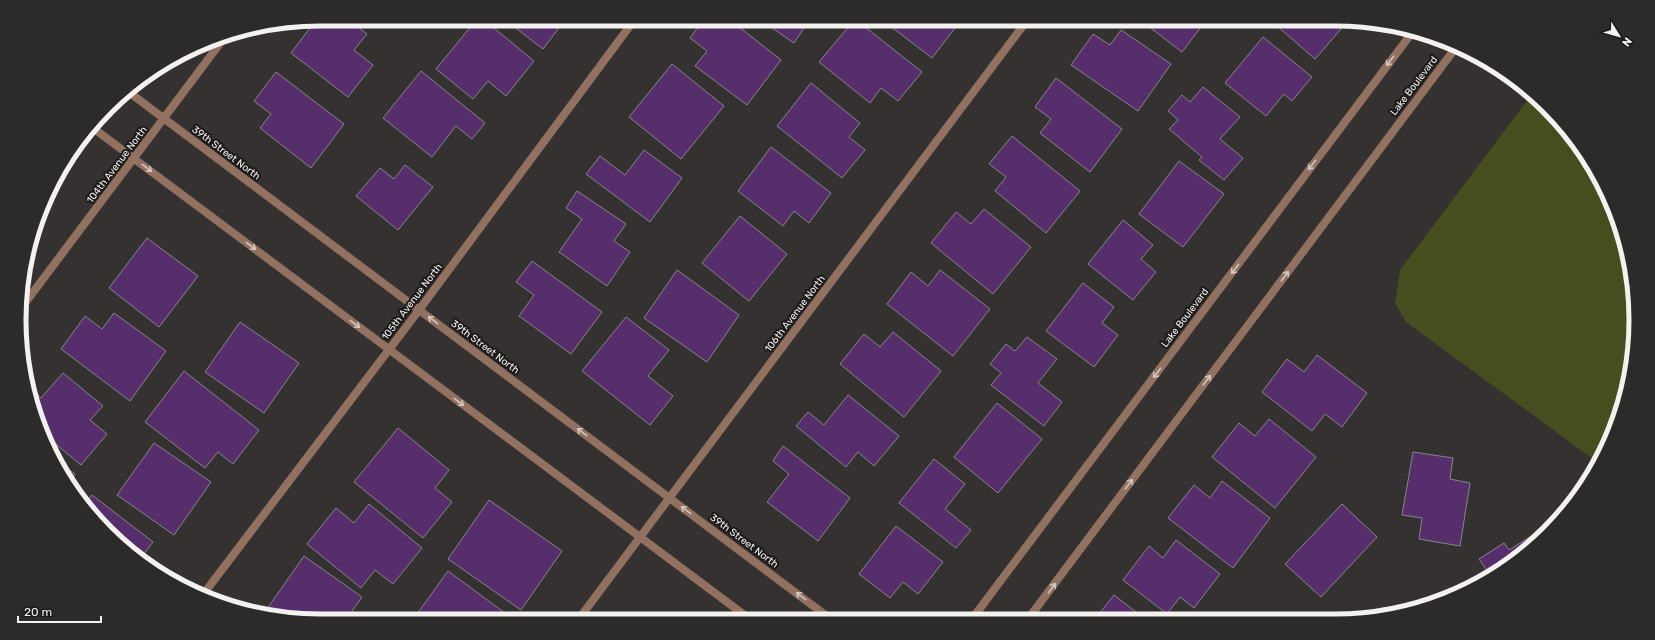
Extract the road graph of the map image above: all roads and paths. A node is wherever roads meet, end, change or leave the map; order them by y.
1 (630, 26) edge
2 (1023, 26) edge
3 (1410, 36) edge
4 (220, 44) edge
5 (1454, 51) edge
6 (132, 94) edge
7 (164, 119) junction
8 (96, 130) edge
9 (134, 158) junction
10 (27, 300) edge
11 (419, 310) junction
12 (389, 349) junction
13 (670, 498) junction
14 (640, 538) junction
15 (206, 591) edge
16 (583, 614) edge
17 (743, 614) edge
18 (824, 614) edge
19 (976, 614) edge
20 (1032, 614) edge

1 - 11 street, 105th Avenue North
2 - 13 street, 106th Avenue North
3 -> 19 street, Lake Boulevard
4 - 7 street, 104th Avenue North
20 -> 5 street, Lake Boulevard
6 - 7 street, 39th Street North
7 - 9 street, 104th Avenue North
7 - 11 street, 39th Street North
8 - 9 street
9 - 10 street, 104th Avenue North
9 -> 12 street
11 - 12 street, 105th Avenue North
13 -> 11 street, 39th Street North
12 -> 14 street
12 - 15 street, 105th Avenue North
13 - 14 street, 106th Avenue North
18 -> 13 street, 39th Street North
14 - 16 street, 106th Avenue North
14 - 17 street

